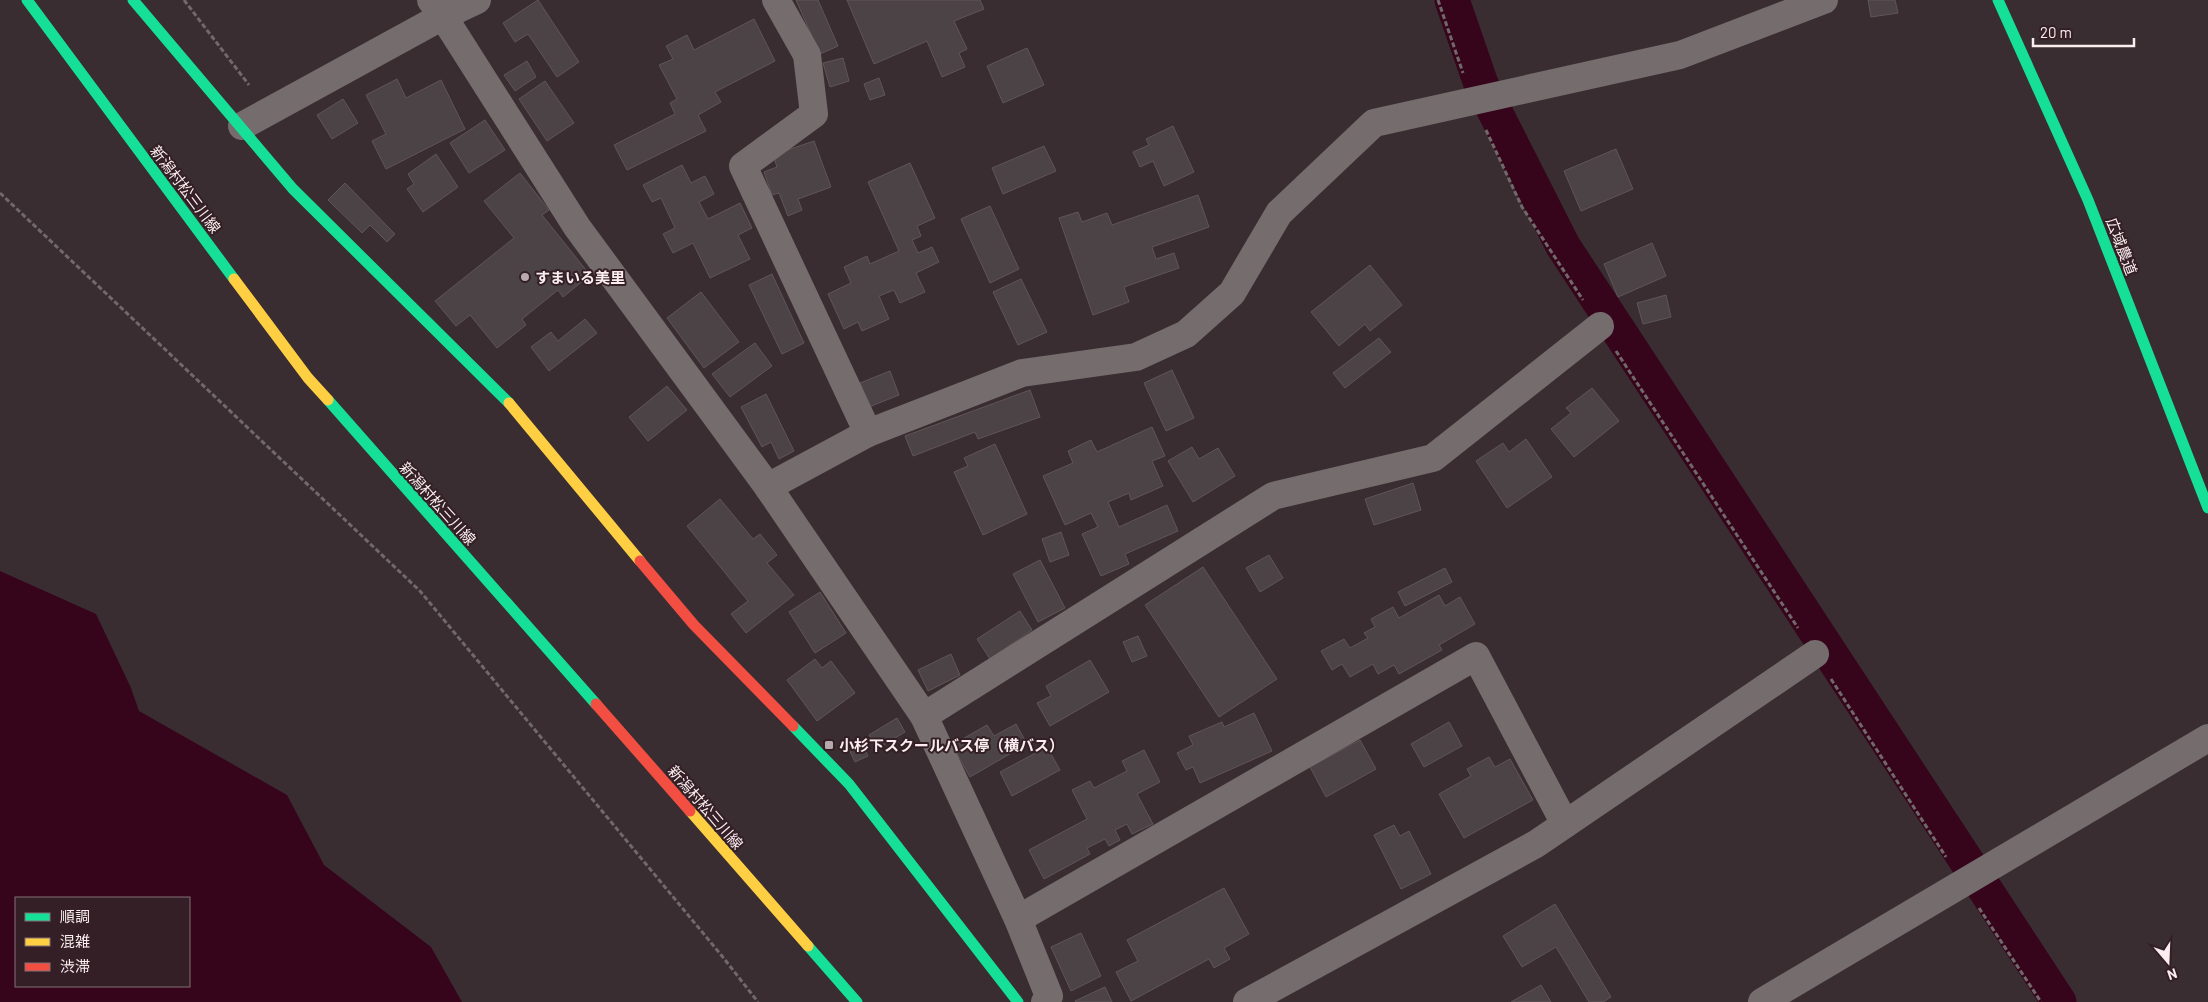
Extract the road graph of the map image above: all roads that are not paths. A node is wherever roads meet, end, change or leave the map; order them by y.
1 (27, 0) edge
2 (133, 0) edge
3 (477, 0) edge
4 (776, 0) edge
5 (1824, 0) edge
6 (1998, 0) edge
7 (437, 8) edge
8 (242, 126) junction
9 (1600, 326) road end
10 (868, 434) junction
11 (768, 487) junction
12 (2208, 508) edge
13 (1815, 654) road end
14 (924, 716) junction
15 (2208, 738) edge
16 (1565, 824) junction
17 (1018, 919) junction
18 (857, 1002) edge
19 (1018, 1002) edge
20 (1045, 1002) edge
21 (1247, 1002) edge
22 (1762, 1002) edge

1 - 18 street, 新潟村松三川線
2 - 8 street
3 - 7 street
4 - 10 street
5 - 10 street
6 - 12 street, 広域農道
7 - 8 street
7 - 11 street
8 - 19 street
9 - 14 street
10 - 11 street
11 - 14 street
13 - 16 street
14 - 17 street
15 - 22 street
16 - 17 street
16 - 21 street
17 - 20 street

